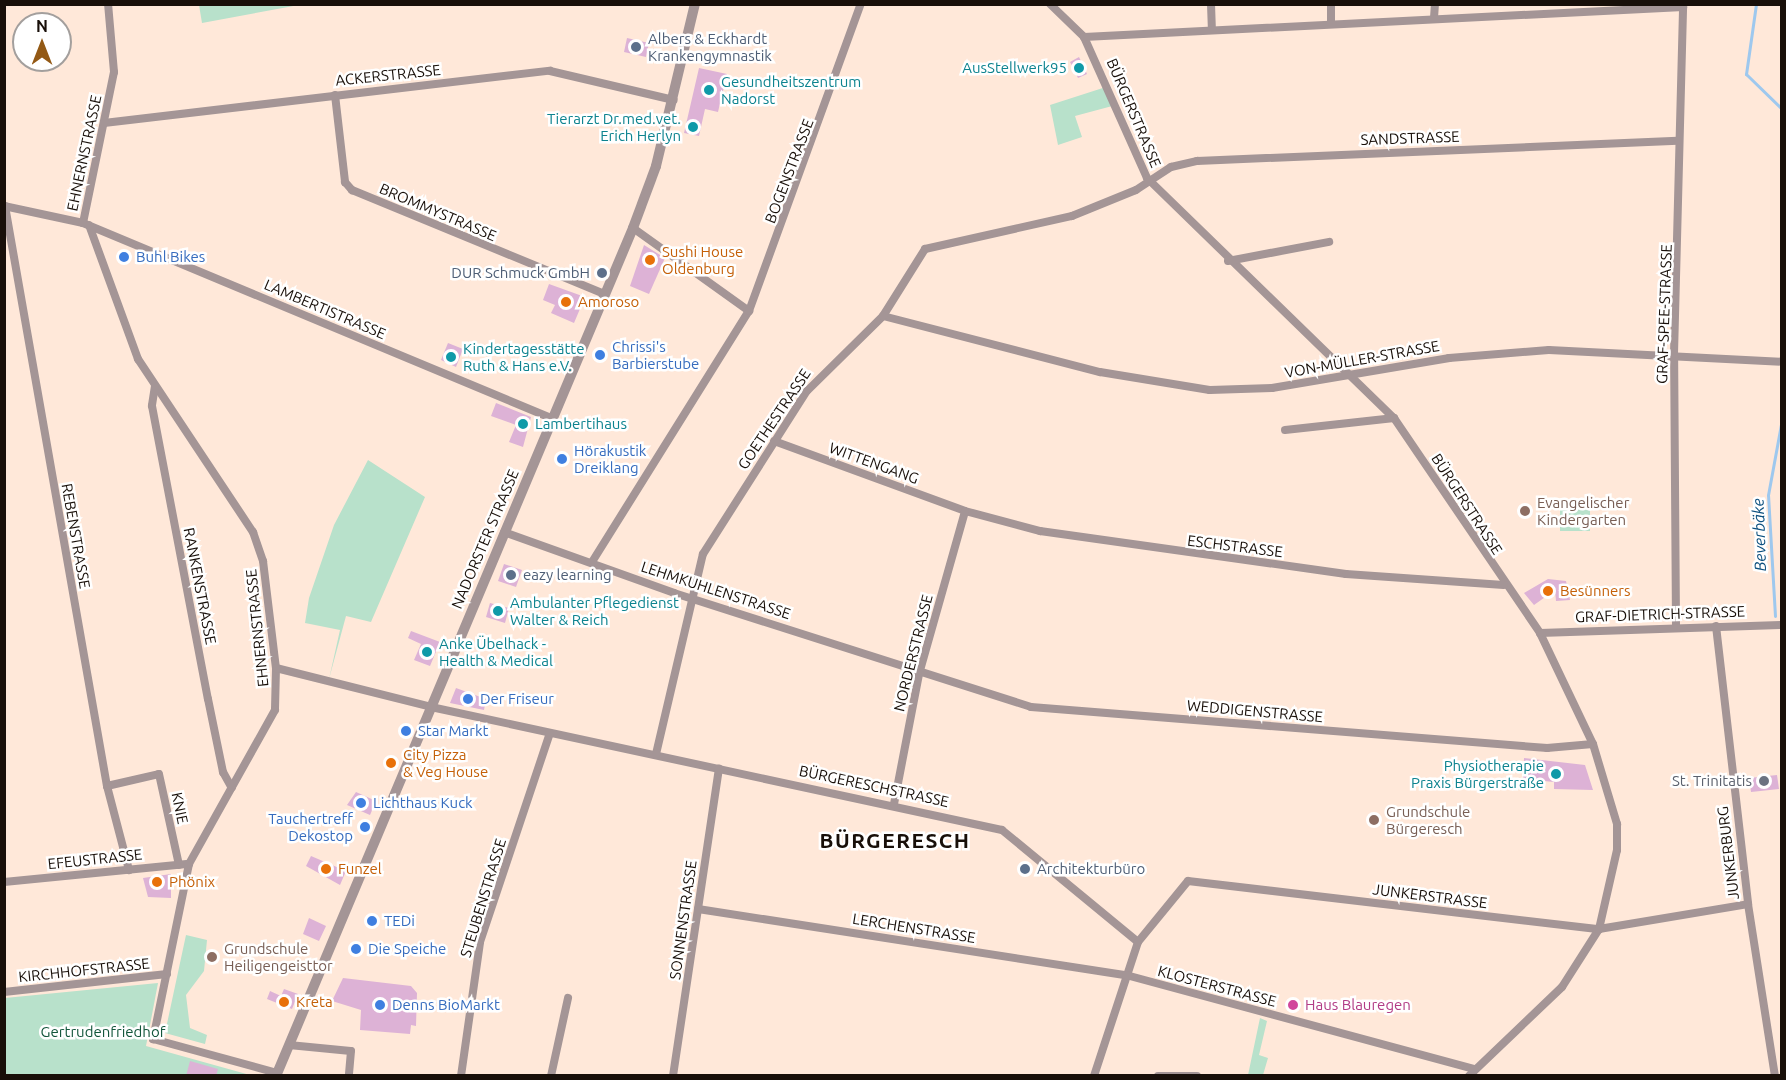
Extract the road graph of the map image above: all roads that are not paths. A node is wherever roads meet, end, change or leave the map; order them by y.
1 (108, 4) edge
2 (695, 4) edge
3 (861, 4) edge
4 (1050, 4) edge
5 (1211, 4) edge
6 (1330, 4) edge
7 (1435, 4) edge
8 (1683, 6) edge
9 (1434, 18) junction
10 (1331, 23) junction
11 (1212, 30) junction
12 (1084, 38) junction
13 (336, 94) junction
14 (674, 100) junction
15 (104, 123) junction
16 (1678, 141) junction
17 (1147, 178) junction
18 (5, 206) edge
19 (86, 224) junction
20 (633, 228) junction
21 (1329, 242) dead end
22 (1228, 261) junction
23 (604, 294) junction
24 (749, 311) junction
25 (883, 315) junction
26 (1674, 354) junction
27 (1782, 362) edge
28 (1352, 376) junction
29 (155, 386) junction
30 (551, 418) junction
31 (1394, 418) junction
32 (1285, 430) dead end
33 (774, 441) junction
34 (965, 511) junction
35 (504, 532) junction
36 (592, 562) junction
37 (1504, 585) junction
38 (689, 598) junction
39 (1676, 625) junction
40 (1782, 625) edge
41 (1716, 626) junction
42 (1540, 633) junction
43 (276, 668) junction
44 (920, 674) junction
45 (431, 707) junction
46 (550, 733) junction
47 (1593, 744) junction
48 (656, 754) junction
49 (719, 768) junction
50 (107, 786) junction
51 (232, 788) junction
52 (894, 804) junction
53 (189, 864) junction
54 (179, 865) junction
55 (129, 870) junction
56 (4, 882) edge
57 (1748, 904) junction
58 (698, 909) junction
59 (1599, 929) junction
60 (1138, 942) junction
61 (166, 974) junction
62 (1126, 975) junction
63 (4, 992) edge
64 (568, 998) dead end
65 (290, 1045) junction
66 (1472, 1072) edge
67 (277, 1074) edge
68 (349, 1076) edge
69 (461, 1076) edge
70 (551, 1076) edge
71 (674, 1076) edge
72 (1094, 1076) edge
73 (1158, 1076) edge
74 (1197, 1076) edge
75 (1775, 1076) edge

1 - 15 street, EHNERNSTRASSE
2 - 14 street, NADORSTER STRASSE
3 - 24 street, BOGENSTRASSE
4 - 12 street, BÜRGERSTRASSE
5 - 11 street
6 - 10 street
7 - 9 street
8 - 9 street
8 - 16 street, GRAF-SPEE-STRASSE
9 - 10 street
10 - 11 street
11 - 12 street
12 - 17 street, BÜRGERSTRASSE
13 - 14 street, ACKERSTRASSE
13 - 15 street, ACKERSTRASSE
13 - 23 street, BROMMYSTRASSE
14 - 20 street, NADORSTER STRASSE
15 - 19 street, EHNERNSTRASSE
16 - 17 street, SANDSTRASSE
16 - 26 street, GRAF-SPEE-STRASSE
17 - 22 street, BÜRGERSTRASSE
17 - 25 street, GOETHESTRASSE
18 - 19 street, LAMBERTISTRASSE
18 - 50 street, REBENSTRASSE
19 - 29 street, EHNERNSTRASSE
19 - 30 street, LAMBERTISTRASSE
20 - 23 street, NADORSTER STRASSE
20 - 24 street
21 - 22 street
22 - 28 street, BÜRGERSTRASSE
23 - 30 street, NADORSTER STRASSE
24 - 36 street, BOGENSTRASSE
25 - 28 street, VON-MÜLLER-STRASSE
25 - 33 street, GOETHESTRASSE
26 - 27 street, VON-MÜLLER-STRASSE
26 - 28 street, VON-MÜLLER-STRASSE
26 - 39 street, GRAF-SPEE-STRASSE
28 - 31 street, BÜRGERSTRASSE
29 - 43 street, EHNERNSTRASSE
29 - 51 street, RANKENSTRASSE
30 - 35 street, NADORSTER STRASSE
31 - 32 street
31 - 37 street, BÜRGERSTRASSE
33 - 34 street, WITTENGANG
33 - 38 street, GOETHESTRASSE
34 - 37 street, ESCHSTRASSE
34 - 44 street, NORDERSTRASSE
35 - 36 street, LEHMKUHLENSTRASSE
35 - 45 street, NADORSTER STRASSE
36 - 38 street, LEHMKUHLENSTRASSE
37 - 42 street, BÜRGERSTRASSE
38 - 44 street, LEHMKUHLENSTRASSE
38 - 48 street, GOETHESTRASSE
39 - 41 street, GRAF-DIETRICH-STRASSE
39 - 42 street, GRAF-DIETRICH-STRASSE
40 - 41 street, GRAF-DIETRICH-STRASSE
41 - 57 street, JUNKERBURG
42 - 47 street, BÜRGERSTRASSE
43 - 45 street, BÜRGERESCHSTRASSE
43 - 51 street, EHNERNSTRASSE
44 - 47 street, WEDDIGENSTRASSE
44 - 52 street, NORDERSTRASSE
45 - 46 street, BÜRGERESCHSTRASSE
45 - 65 street, NADORSTER STRASSE
46 - 48 street, BÜRGERESCHSTRASSE
46 - 69 street, STEUBENSTRASSE
47 - 59 street, BÜRGERSTRASSE
48 - 49 street, BÜRGERESCHSTRASSE
49 - 52 street, BÜRGERESCHSTRASSE
49 - 58 street, SONNENSTRASSE
50 - 54 street, KNIE
50 - 55 street, REBENSTRASSE
51 - 53 street, EHNERNSTRASSE
52 - 60 street, BÜRGERESCHSTRASSE
53 - 54 street, EFEUSTRASSE
53 - 61 street, EHNERNSTRASSE
54 - 55 street, EFEUSTRASSE
55 - 56 street, EFEUSTRASSE
57 - 59 street, JUNKERSTRASSE
57 - 75 street, JUNKERBURG
58 - 62 street, LERCHENSTRASSE
58 - 71 street, SONNENSTRASSE
59 - 60 street, JUNKERSTRASSE
59 - 66 street, BÜRGERSTRASSE
60 - 62 street
61 - 63 street, KIRCHHOFSTRASSE
61 - 67 street, EHNERNSTRASSE
62 - 66 street, KLOSTERSTRASSE
62 - 72 street
64 - 70 street
65 - 67 street, NADORSTER STRASSE
65 - 68 street
73 - 74 street

